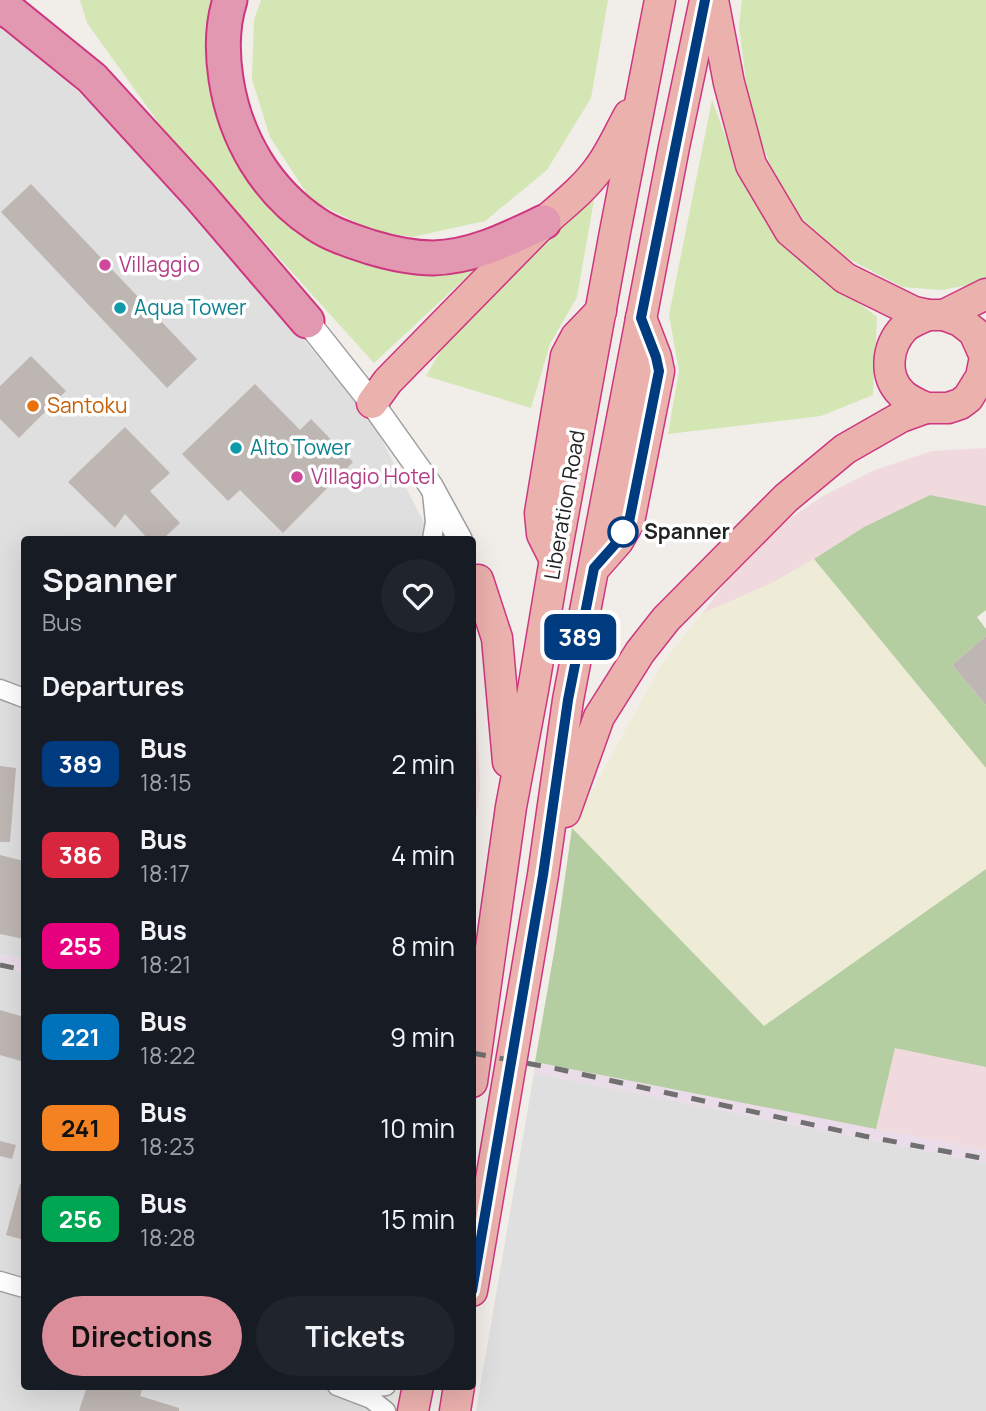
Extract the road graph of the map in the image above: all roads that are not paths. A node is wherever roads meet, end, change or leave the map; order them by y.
1 (230, 0) edge
2 (660, 0) edge
3 (705, 0) edge
4 (713, 0) edge
5 (0, 6) edge
6 (642, 94) junction
7 (544, 222) junction
8 (986, 295) edge
9 (936, 315) junction
10 (307, 321) joint
11 (985, 351) edge
12 (372, 403) junction
13 (926, 408) junction
14 (431, 486) junction
15 (433, 536) edge
16 (458, 536) edge
17 (476, 580) edge
18 (0, 689) edge
19 (21, 697) edge
20 (511, 807) junction
21 (543, 875) junction
22 (476, 1054) edge
23 (476, 1268) edge
24 (0, 1281) edge
25 (21, 1287) edge
26 (348, 1390) edge
27 (417, 1390) edge
28 (458, 1390) edge
29 (386, 1411) edge
30 (413, 1411) edge
31 (455, 1411) edge

1 - 7 highway
2 - 6 highway
3 - 21 highway, Liberation Road
4 - 9 highway
5 - 10 highway
6 - 7 highway
6 - 20 highway, Liberation Road
7 - 12 highway
8 - 9 highway
9 - 11 highway
9 - 13 highway
10 - 12 street
11 - 13 highway
12 - 14 street
13 - 21 highway
14 - 15 street
14 - 16 street
17 - 20 highway
18 - 19 street
20 - 22 highway, Liberation Road
21 - 23 highway, Liberation Road
24 - 25 street
26 - 29 street
27 - 30 highway
28 - 31 highway

